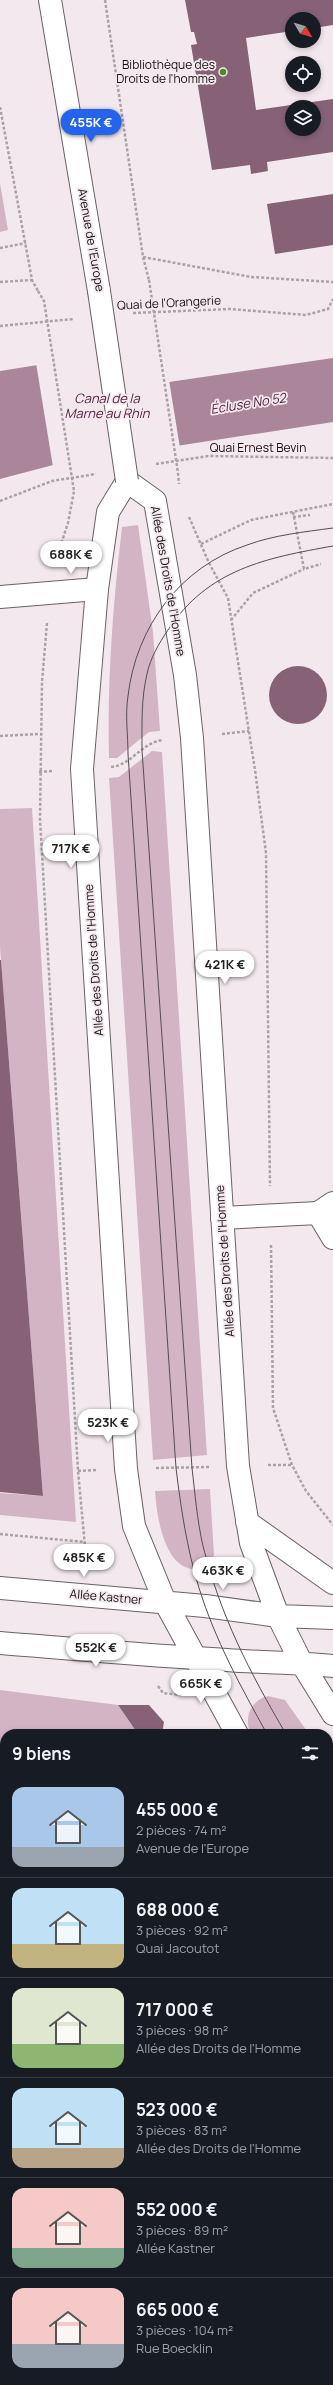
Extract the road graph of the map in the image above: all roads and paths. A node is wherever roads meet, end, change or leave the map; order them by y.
1 (50, 0) edge
2 (105, 0) edge
3 (0, 107) edge
4 (26, 243) junction
5 (0, 248) edge
6 (143, 257) junction
7 (32, 280) junction
8 (0, 282) edge
9 (333, 282) edge
10 (333, 299) edge
11 (126, 314) dead end
12 (79, 318) dead end
13 (0, 326) edge
14 (333, 458) edge
15 (184, 460) dead end
16 (178, 473) dead end
17 (52, 481) dead end
18 (127, 482) junction
19 (0, 501) edge
20 (333, 504) edge
21 (186, 510) dead end
22 (293, 512) junction
23 (310, 515) dead end
24 (294, 517) junction
25 (201, 544) junction
26 (56, 562) dead end
27 (322, 564) dead end
28 (304, 570) junction
29 (96, 588) junction
30 (50, 594) junction
31 (0, 597) edge
32 (231, 621) junction
33 (249, 731) junction
34 (40, 734) junction
35 (0, 736) edge
36 (192, 738) junction
37 (82, 769) junction
38 (39, 772) junction
39 (325, 1208) edge
40 (271, 1215) junction
41 (222, 1218) junction
42 (333, 1238) edge
43 (292, 1465) junction
44 (238, 1466) junction
45 (126, 1469) junction
46 (247, 1522) junction
47 (333, 1525) edge
48 (0, 1534) edge
49 (85, 1542) dead end
50 (333, 1583) edge
51 (0, 1588) edge
52 (165, 1602) junction
53 (278, 1616) junction
54 (333, 1618) edge
55 (0, 1642) edge
56 (195, 1658) junction
57 (301, 1662) junction
58 (333, 1666) edge
59 (333, 1714) edge
60 (234, 1729) edge

1 - 18 main road, Avenue de l'Europe, bridge
2 - 6 path
3 - 4 path
4 - 5 path
4 - 7 path
6 - 9 path
6 - 16 path, bridge
7 - 8 path
7 - 26 path, bridge
10 - 11 path, Quai de l'Orangerie
12 - 13 path
14 - 15 path, Quai Ernest Bevin
17 - 19 path
18 - 29 main road, Allée des Droits de l'Homme
18 - 36 main road, Allée des Droits de l'Homme
20 - 22 path
21 - 25 path
22 - 24 path
22 - 25 path
23 - 24 path
24 - 28 path
25 - 32 path
27 - 28 path
28 - 32 path
29 - 30 main road
29 - 37 main road, Allée des Droits de l'Homme
30 - 31 main road
30 - 34 path
32 - 33 path
33 - 36 path
33 - 40 path
34 - 35 path
34 - 38 path
36 - 37 path
36 - 41 main road, Allée des Droits de l'Homme
37 - 38 path
37 - 45 main road, Allée des Droits de l'Homme
38 - 45 path
39 - 40 main road
39 - 42 main road
40 - 41 main road
40 - 43 path
41 - 44 main road, Allée des Droits de l'Homme
43 - 44 path
43 - 47 path
44 - 45 path
44 - 46 main road, Allée des Droits de l'Homme
45 - 52 main road, Allée des Droits de l'Homme
46 - 50 main road
46 - 53 main road, Allée des Droits de l'Homme
48 - 49 path
51 - 52 main road, Allée Kastner
52 - 53 main road, Allée Kastner
52 - 56 main road, Allée des Droits de l'Homme
53 - 54 main road, Allée Kastner
53 - 57 main road, Allée des Droits de l'Homme
55 - 56 main road
56 - 57 main road
56 - 60 main road, Allée des Droits de l'Homme
57 - 58 main road
57 - 59 main road, Allée des Droits de l'Homme

